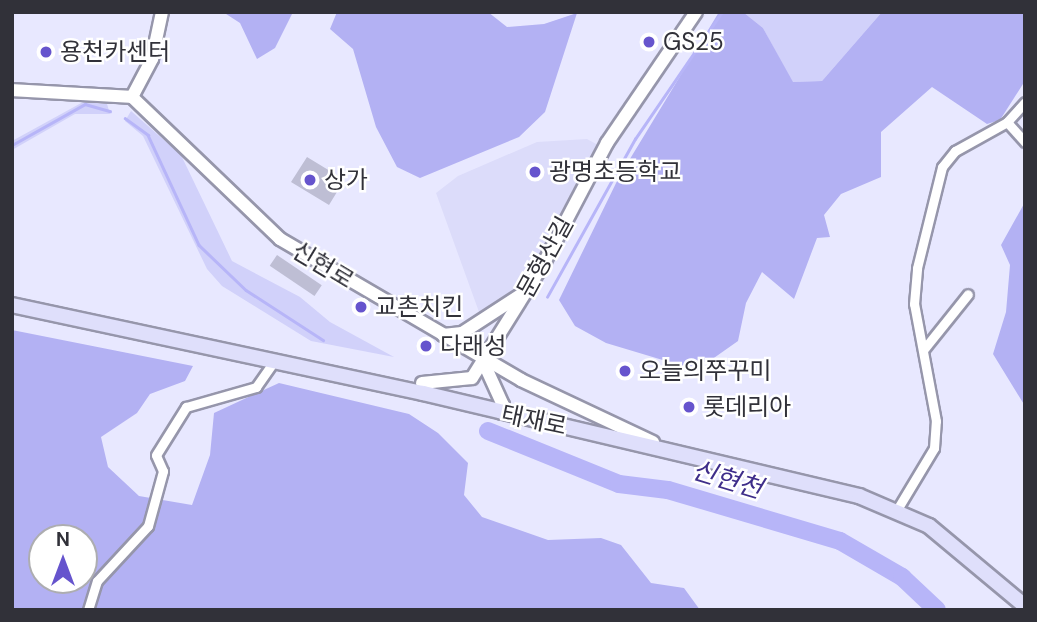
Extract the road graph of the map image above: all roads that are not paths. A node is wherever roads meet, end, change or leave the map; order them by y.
1 (162, 12) edge
2 (696, 12) edge
3 (12, 90) edge
4 (132, 97) junction
5 (1025, 102) edge
6 (1007, 122) junction
7 (1025, 142) edge
8 (528, 290) junction
9 (968, 294) dead end
10 (12, 299) edge
11 (12, 306) edge
12 (443, 335) junction
13 (924, 349) junction
14 (482, 359) junction
15 (273, 363) junction
16 (422, 383) junction
17 (502, 409) junction
18 (653, 442) junction
19 (898, 508) junction
20 (1025, 597) edge
21 (1025, 606) edge
22 (88, 610) edge

1 - 4 main road
2 - 8 main road, 문형산길
3 - 4 main road
4 - 12 main road, 신현로
5 - 6 street
6 - 7 street
6 - 13 street
8 - 12 main road
8 - 14 main road, 문형산길
9 - 13 street
10 - 16 main road, 태재로
11 - 15 main road, 태재로
12 - 14 main road, 신현로
13 - 19 street
14 - 16 main road, 문형산길
14 - 17 main road
14 - 18 main road, 신현로
15 - 17 main road, 태재로
15 - 22 street
16 - 17 main road, 태재로
17 - 18 main road, 태재로
17 - 21 main road, 태재로
18 - 19 main road, 태재로
19 - 20 main road, 태재로

